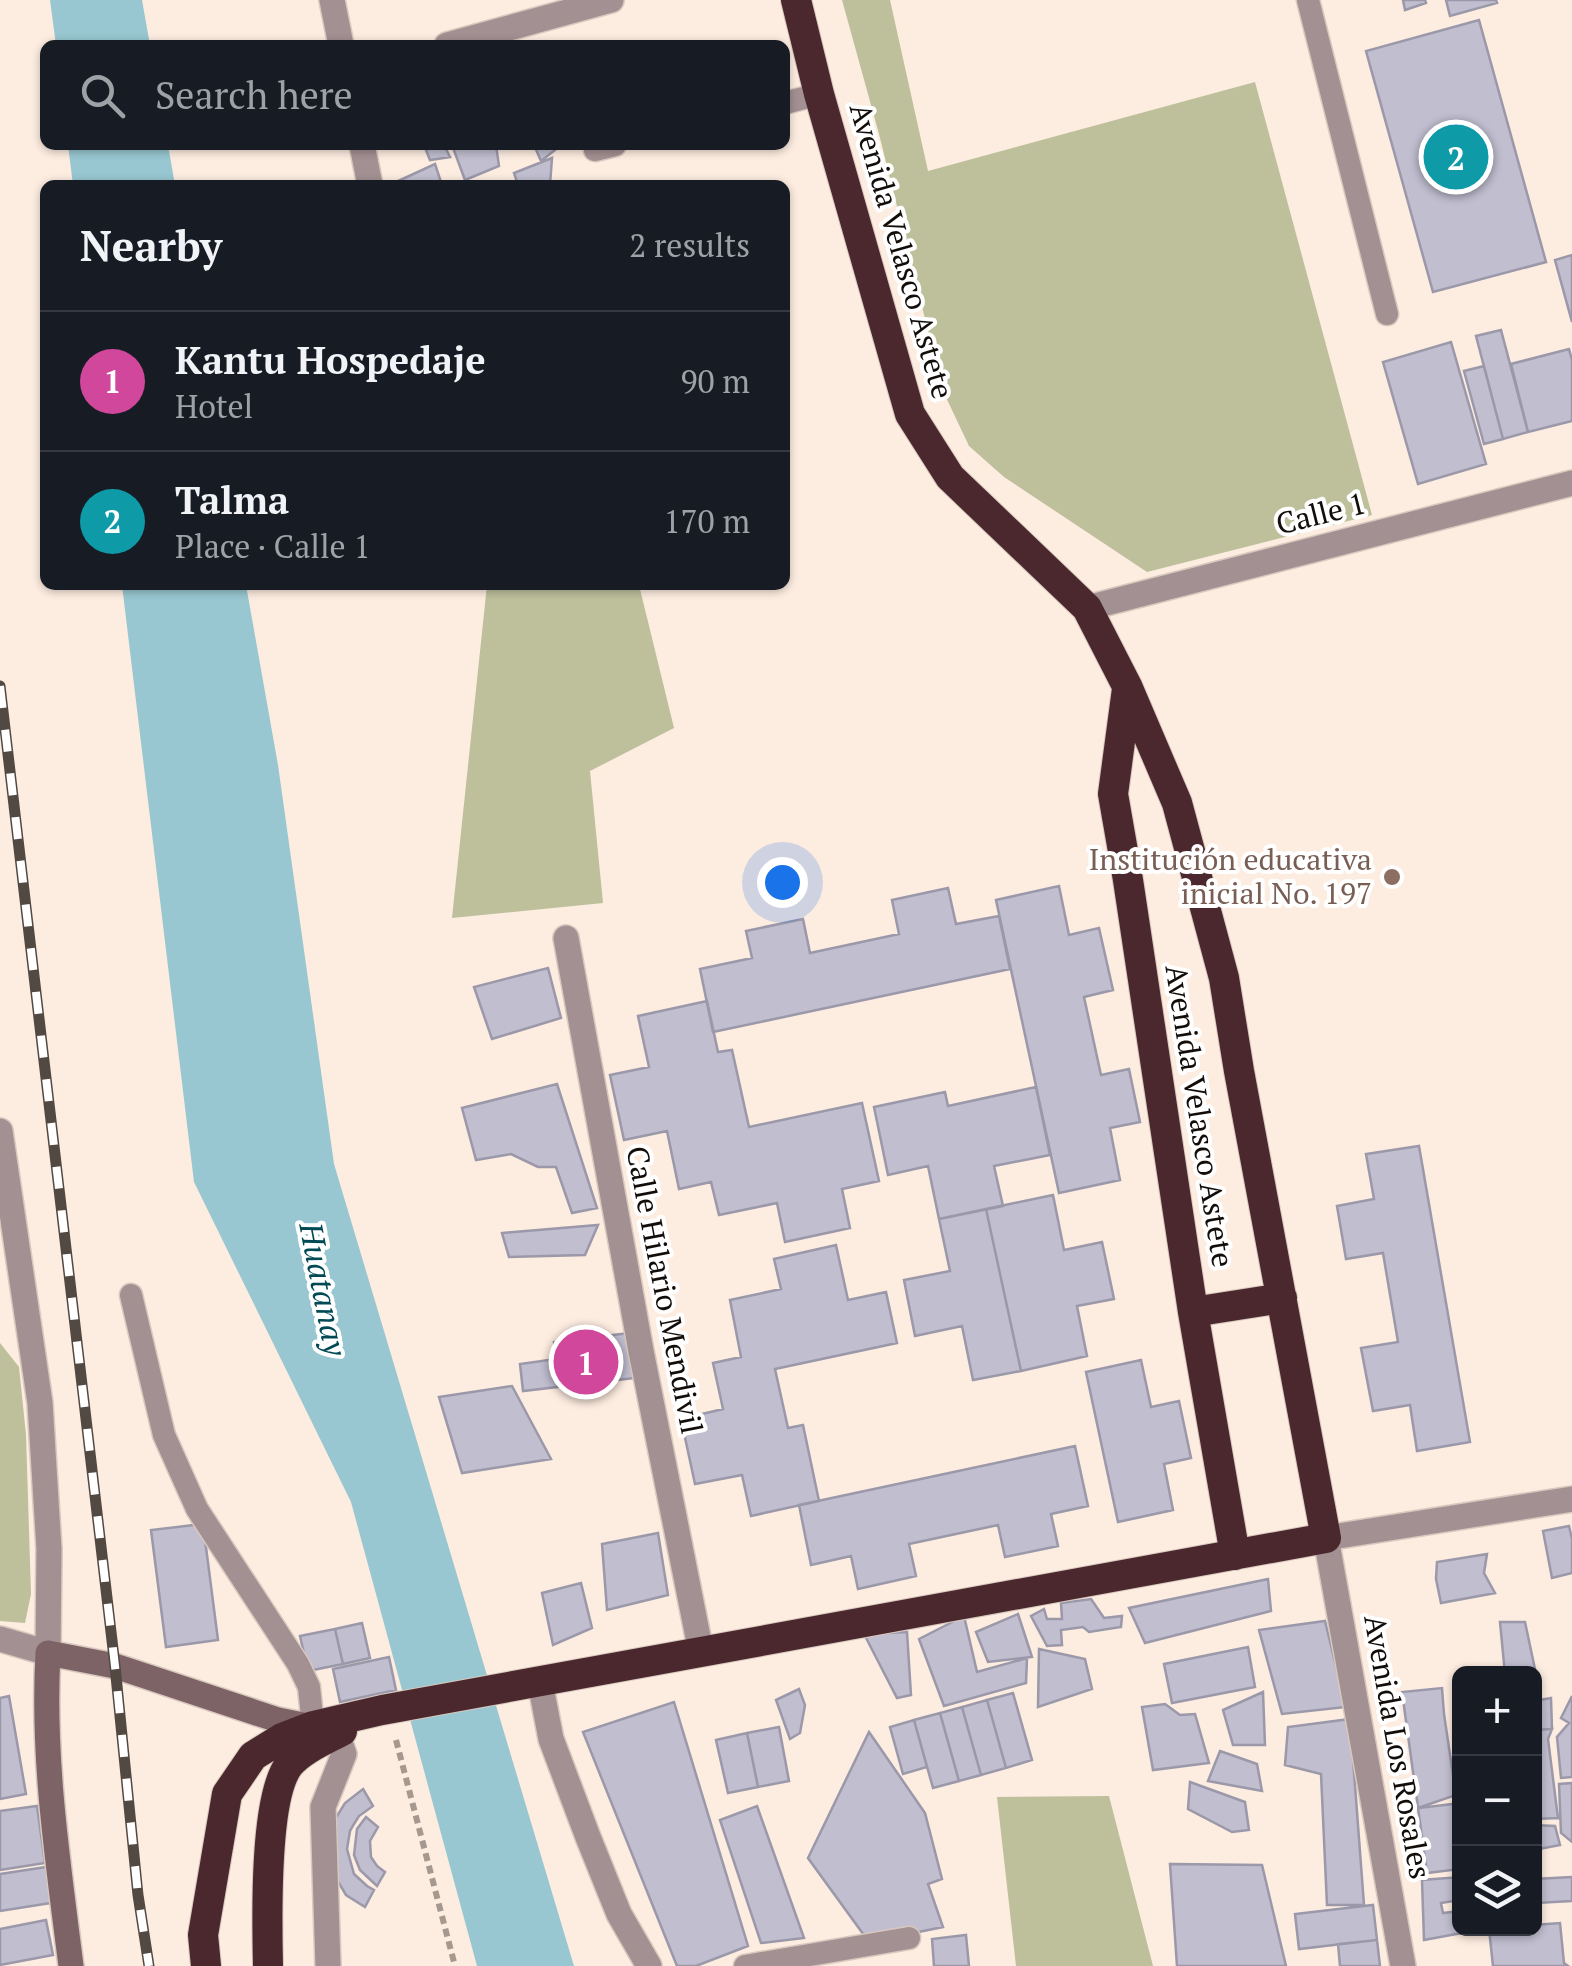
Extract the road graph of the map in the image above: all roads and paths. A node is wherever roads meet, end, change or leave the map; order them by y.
1 (332, 0) edge
2 (611, 0) edge
3 (796, 0) edge
4 (1308, 0) edge
5 (340, 40) edge
6 (464, 40) edge
7 (819, 94) junction
8 (790, 101) edge
9 (363, 150) edge
10 (369, 180) edge
11 (1387, 314) dead end
12 (1572, 483) edge
13 (1087, 608) junction
14 (1127, 686) junction
15 (566, 938) dead end
16 (0, 1131) edge
17 (11, 1292) edge
18 (132, 1296) dead end
19 (1282, 1298) junction
20 (1193, 1312) junction
21 (1572, 1499) edge
22 (1326, 1538) junction
23 (1234, 1555) junction
24 (0, 1640) edge
25 (701, 1652) junction
26 (48, 1653) junction
27 (528, 1684) junction
28 (392, 1709) junction
29 (325, 1730) junction
30 (909, 1938) dead end
31 (71, 1966) edge
32 (206, 1966) edge
33 (268, 1966) edge
34 (328, 1966) edge
35 (455, 1966) edge
36 (649, 1966) edge
37 (745, 1966) edge
38 (1403, 1966) edge

1 - 5 street
2 - 6 street
3 - 7 highway, Avenida Velasco Astete
4 - 11 lane
7 - 8 lane
7 - 13 highway, Avenida Velasco Astete
9 - 10 street
12 - 13 street, Calle 1
13 - 14 highway, Avenida Velasco Astete
14 - 19 highway, Avenida Velasco Astete
14 - 20 highway, Avenida Velasco Astete
15 - 25 street, Calle Hilario Mendivil
16 - 17 street
17 - 26 street
18 - 29 lane
19 - 20 highway
19 - 22 highway, Avenida Velasco Astete
20 - 23 highway, Avenida Velasco Astete
21 - 22 street
22 - 23 highway
22 - 38 street, Avenida Los Rosales
23 - 25 highway
24 - 26 street
25 - 27 highway
26 - 29 main road
26 - 31 main road
27 - 28 highway
27 - 36 street
28 - 29 highway
28 - 35 path
29 - 32 highway
29 - 33 highway
29 - 34 street
30 - 37 lane

